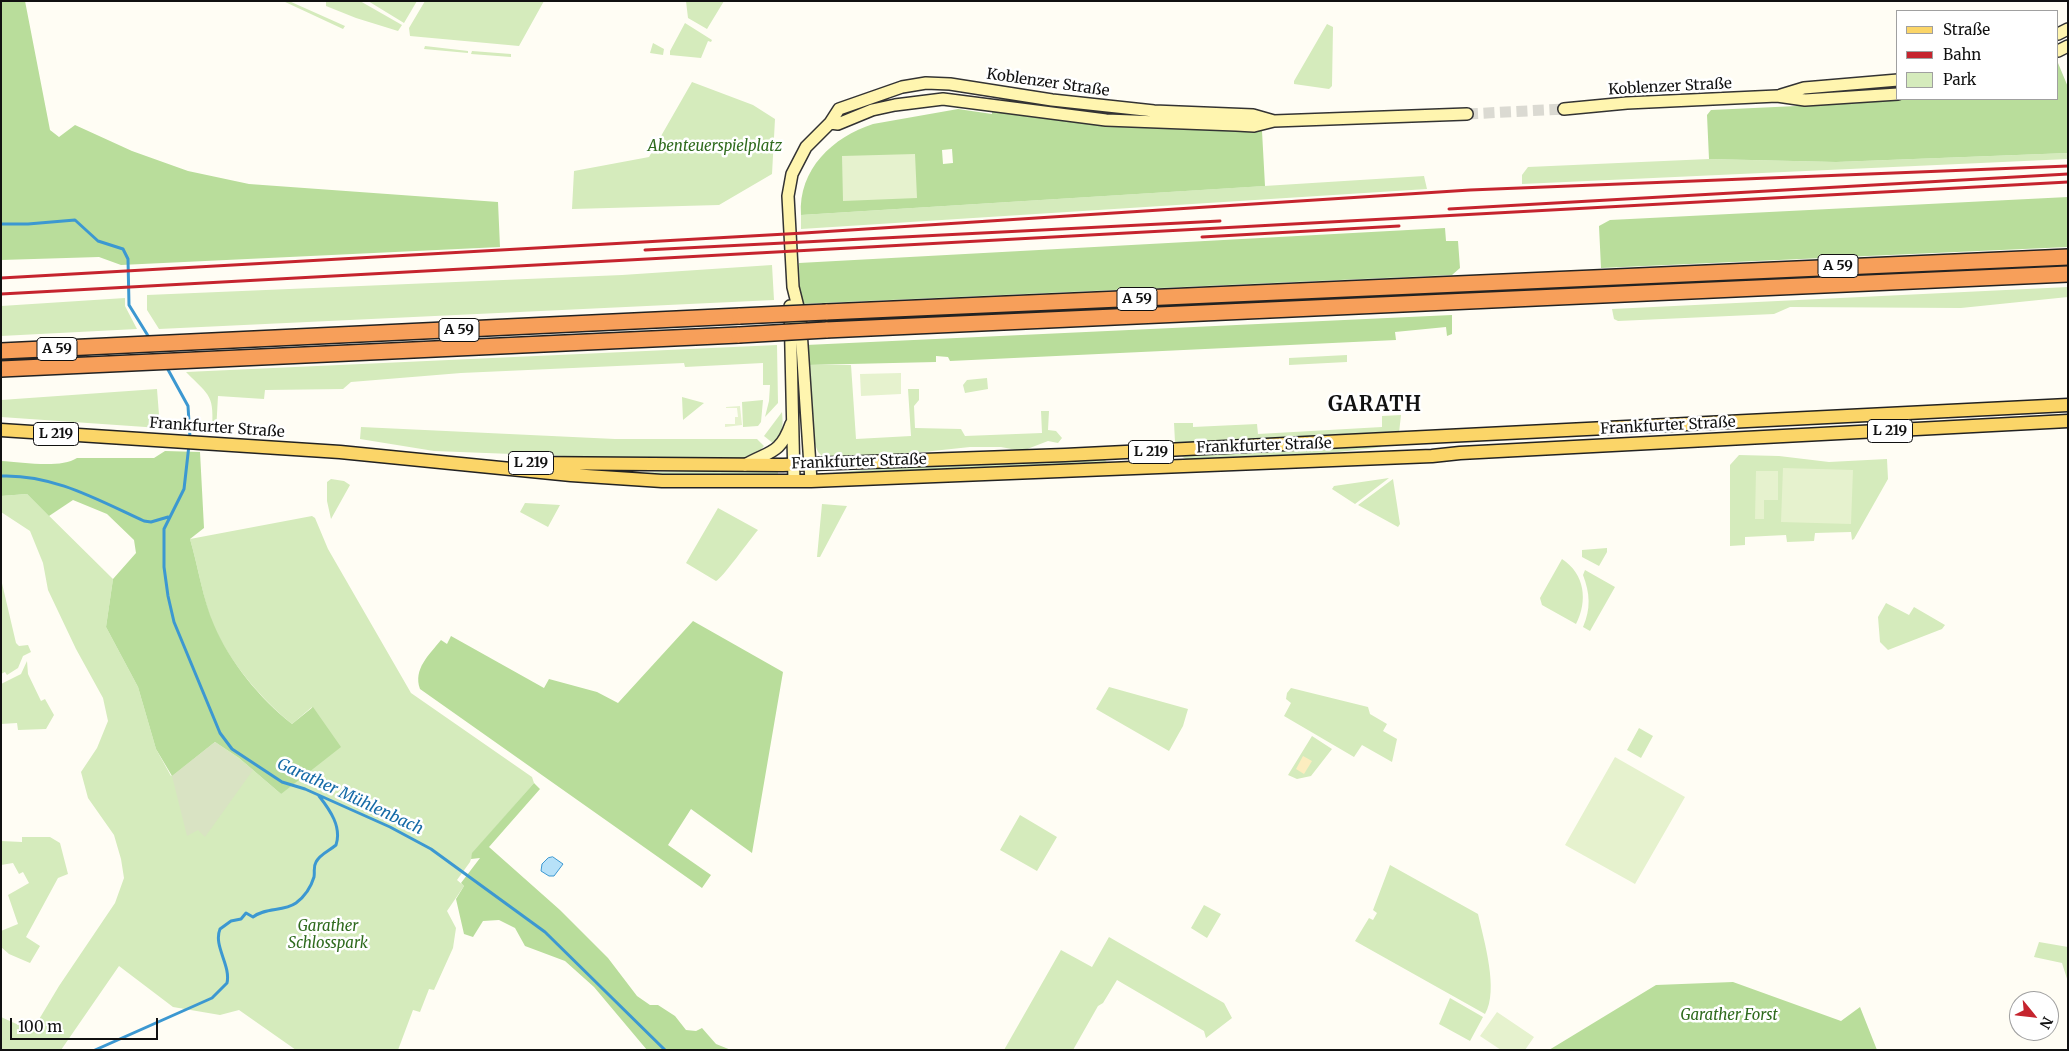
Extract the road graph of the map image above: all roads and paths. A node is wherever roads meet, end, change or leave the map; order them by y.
1 (1896, 80) edge
2 (1896, 94) edge
3 (1777, 96) junction
4 (1564, 109) tunnel mouth
5 (1467, 114) tunnel mouth
6 (1274, 121) junction
7 (830, 123) junction
8 (2068, 257) edge
9 (2068, 274) edge
10 (793, 287) junction
11 (1, 351) edge
12 (1, 369) edge
13 (2068, 405) edge
14 (793, 420) junction
15 (2068, 422) edge
16 (1, 430) edge
17 (431, 461) junction
18 (795, 464) junction
19 (810, 464) junction
20 (745, 465) junction
21 (794, 481) junction
22 (811, 481) junction

1 - 3 main road, Koblenzer Straße
2 - 3 main road, Koblenzer Straße
3 - 4 main road, Koblenzer Straße
5 - 6 main road, Koblenzer Straße
6 - 7 main road, Koblenzer Straße
6 - 7 main road, Koblenzer Straße
7 - 10 main road, Koblenzer Straße
8 - 11 highway, A 59, bridge
9 - 12 highway, A 59, bridge
10 - 14 main road, Koblenzer Straße
10 - 19 main road, Koblenzer Straße
13 - 19 main road, Frankfurter Straße / L 219
14 - 18 main road, Koblenzer Straße
14 - 20 main road
15 - 22 main road, Frankfurter Straße / L 219
16 - 17 main road, Frankfurter Straße / L 219
17 - 20 main road, Frankfurter Straße / L 219
17 - 21 main road, Frankfurter Straße / L 219
18 - 19 main road, Frankfurter Straße / L 219
18 - 20 main road, Frankfurter Straße / L 219
18 - 21 main road, Koblenzer Straße
19 - 22 main road, Koblenzer Straße
21 - 22 main road, Frankfurter Straße / L 219

